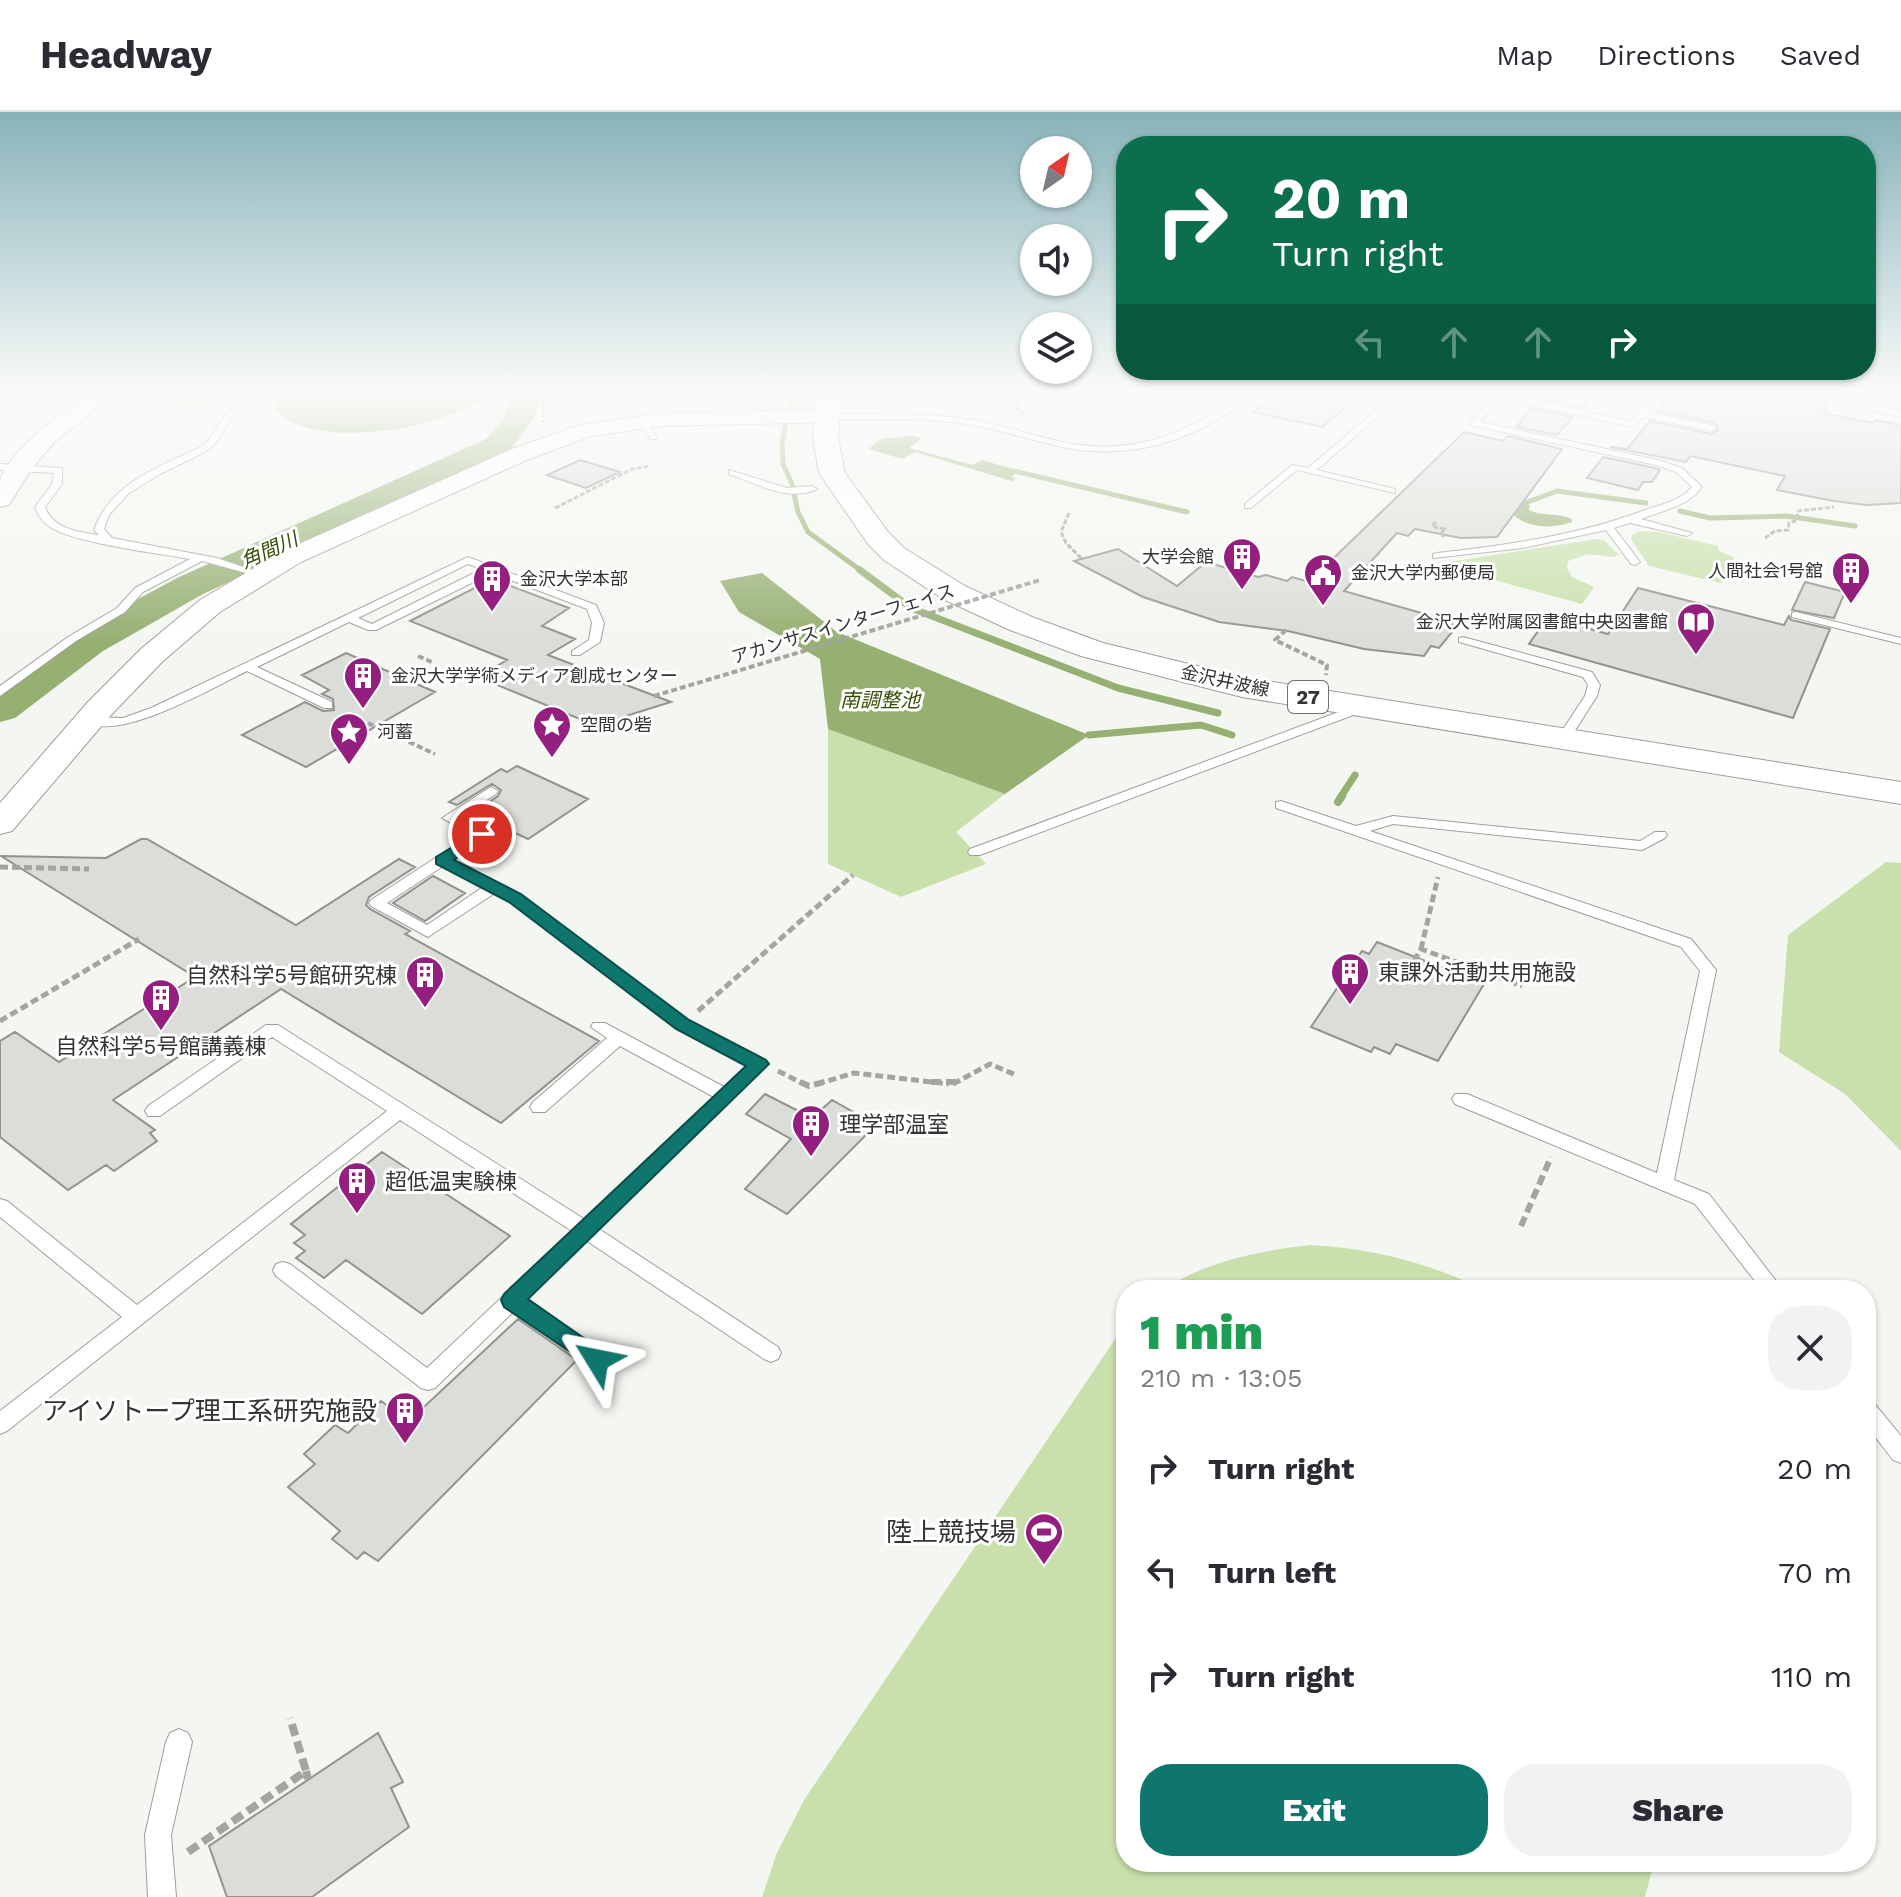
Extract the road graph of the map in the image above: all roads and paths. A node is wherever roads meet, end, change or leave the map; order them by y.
1 (7, 475) edge
2 (58, 475) edge
3 (154, 475) edge
4 (473, 475) edge
5 (620, 475) edge
6 (741, 475) edge
7 (833, 475) edge
8 (1285, 475) edge
9 (1328, 475) edge
10 (1687, 475) edge
11 (809, 490) dead end
12 (1392, 491) dead end
13 (0, 500) edge
14 (1248, 506) dead end
15 (1834, 507) dead end
16 (555, 508) dead end
17 (1069, 513) dead end
18 (1646, 514) junction
19 (1632, 520) junction
20 (1678, 522) dead end
21 (1432, 526) dead end
22 (1609, 528) junction
23 (1428, 530) dead end
24 (1687, 533) dead end
25 (107, 538) junction
26 (1765, 538) dead end
27 (1437, 556) dead end
28 (200, 558) junction
29 (1082, 559) dead end
30 (1635, 562) dead end
31 (491, 569) junction
32 (249, 572) junction
33 (1040, 580) dead end
34 (952, 606) junction
35 (959, 613) dead end
36 (1796, 615) dead end
37 (349, 618) junction
38 (1286, 630) dead end
39 (1463, 640) dead end
40 (1901, 641) edge
41 (576, 653) dead end
42 (418, 656) dead end
43 (434, 663) dead end
44 (248, 667) junction
45 (1326, 677) dead end
46 (0, 692) edge
47 (654, 696) dead end
48 (328, 705) dead end
49 (1360, 708) junction
50 (91, 721) junction
51 (368, 723) dead end
52 (1562, 740) junction
53 (435, 754) dead end
54 (491, 791) dead end
55 (1901, 793) edge
56 (1281, 805) dead end
57 (0, 824) edge
58 (1354, 830) junction
59 (1660, 835) dead end
60 (975, 852) dead end
61 (442, 860) junction
62 (1441, 861) junction
63 (0, 867) edge
64 (89, 869) dead end
65 (853, 875) dead end
66 (494, 887) junction
67 (139, 939) dead end
68 (1421, 949) junction
69 (1414, 961) dead end
70 (1522, 986) dead end
71 (0, 1021) edge
72 (682, 1024) junction
73 (599, 1027) dead end
74 (618, 1038) junction
75 (759, 1064) junction
76 (1016, 1075) dead end
77 (725, 1095) junction
78 (1461, 1099) dead end
79 (539, 1107) dead end
80 (154, 1111) dead end
81 (399, 1111) junction
82 (1558, 1140) junction
83 (1664, 1183) junction
84 (0, 1206) edge
85 (1521, 1226) dead end
86 (586, 1230) junction
87 (283, 1270) dead end
88 (1765, 1280) edge
89 (512, 1300) junction
90 (137, 1317) junction
91 (771, 1353) dead end
92 (597, 1360) dead end
93 (1876, 1422) edge
94 (0, 1424) edge
95 (1901, 1453) edge
96 (290, 1718) dead end
97 (179, 1742) dead end
98 (160, 1870) junction
99 (162, 1897) edge

1 - 13 street
2 - 25 lane
3 - 25 lane
4 - 32 street
5 - 16 path
6 - 11 lane
7 - 49 main road, 金沢井波線 / 27
8 - 14 lane
9 - 12 lane
10 - 18 lane
15 - 26 path
17 - 29 path
18 - 19 lane
18 - 20 lane
19 - 22 lane
19 - 24 lane
21 - 23 path
22 - 27 lane
22 - 30 lane
25 - 28 lane
28 - 32 lane
28 - 46 lane
31 - 37 lane
31 - 37 lane
31 - 41 lane
32 - 50 street
33 - 34 path, アカンサスインターフェイス, bridge
34 - 35 path, bridge
34 - 47 path, アカンサスインターフェイス, bridge
36 - 40 lane
37 - 44 lane
38 - 45 path
39 - 52 lane
42 - 43 path
44 - 48 lane
44 - 50 lane
49 - 52 main road, 金沢井波線 / 27
49 - 60 lane
50 - 57 street
51 - 53 path
52 - 55 main road, 金沢井波線 / 27
54 - 61 lane
56 - 58 lane
58 - 59 lane
58 - 62 lane
61 - 66 lane
61 - 66 lane
62 - 68 path
62 - 83 lane
63 - 64 path
65 - 72 path
66 - 72 lane
67 - 71 path
68 - 69 path
68 - 70 path
72 - 75 lane
73 - 74 lane
74 - 77 lane
74 - 79 lane
75 - 76 path
75 - 77 lane
77 - 86 lane
78 - 82 lane
80 - 81 lane
81 - 86 lane
81 - 90 lane
82 - 83 lane
82 - 85 path
83 - 88 lane
84 - 90 lane
86 - 89 lane
86 - 91 lane
87 - 89 lane
89 - 92 lane
90 - 94 lane
93 - 95 lane
96 - 98 path
97 - 98 lane
98 - 99 lane

